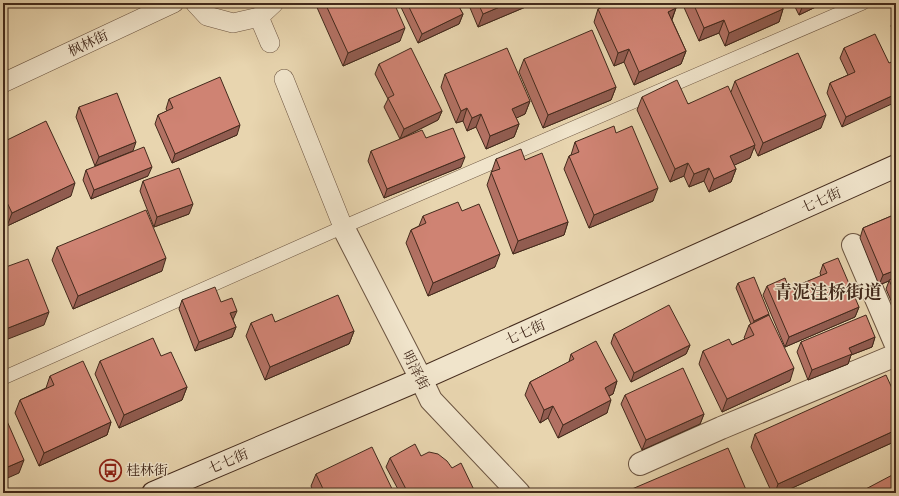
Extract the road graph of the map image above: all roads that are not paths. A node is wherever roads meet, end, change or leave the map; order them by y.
1 (174, 3) edge
2 (195, 3) edge
3 (274, 3) edge
4 (863, 3) edge
5 (259, 17) junction
6 (270, 43) dead end
7 (284, 79) dead end
8 (3, 83) edge
9 (896, 166) edge
10 (343, 227) junction
11 (853, 245) dead end
12 (896, 345) edge
13 (896, 355) edge
14 (3, 378) edge
15 (421, 378) junction
16 (640, 464) dead end
17 (153, 493) edge
18 (519, 493) edge

1 - 8 street, 枫林街
2 - 5 street
3 - 5 street
4 - 10 lane
5 - 6 street
7 - 10 street
9 - 15 main road, 七七街
10 - 14 lane
10 - 15 main road, 明泽街
11 - 12 main road
13 - 16 main road
15 - 17 main road, 七七街
15 - 18 main road, 明泽街

